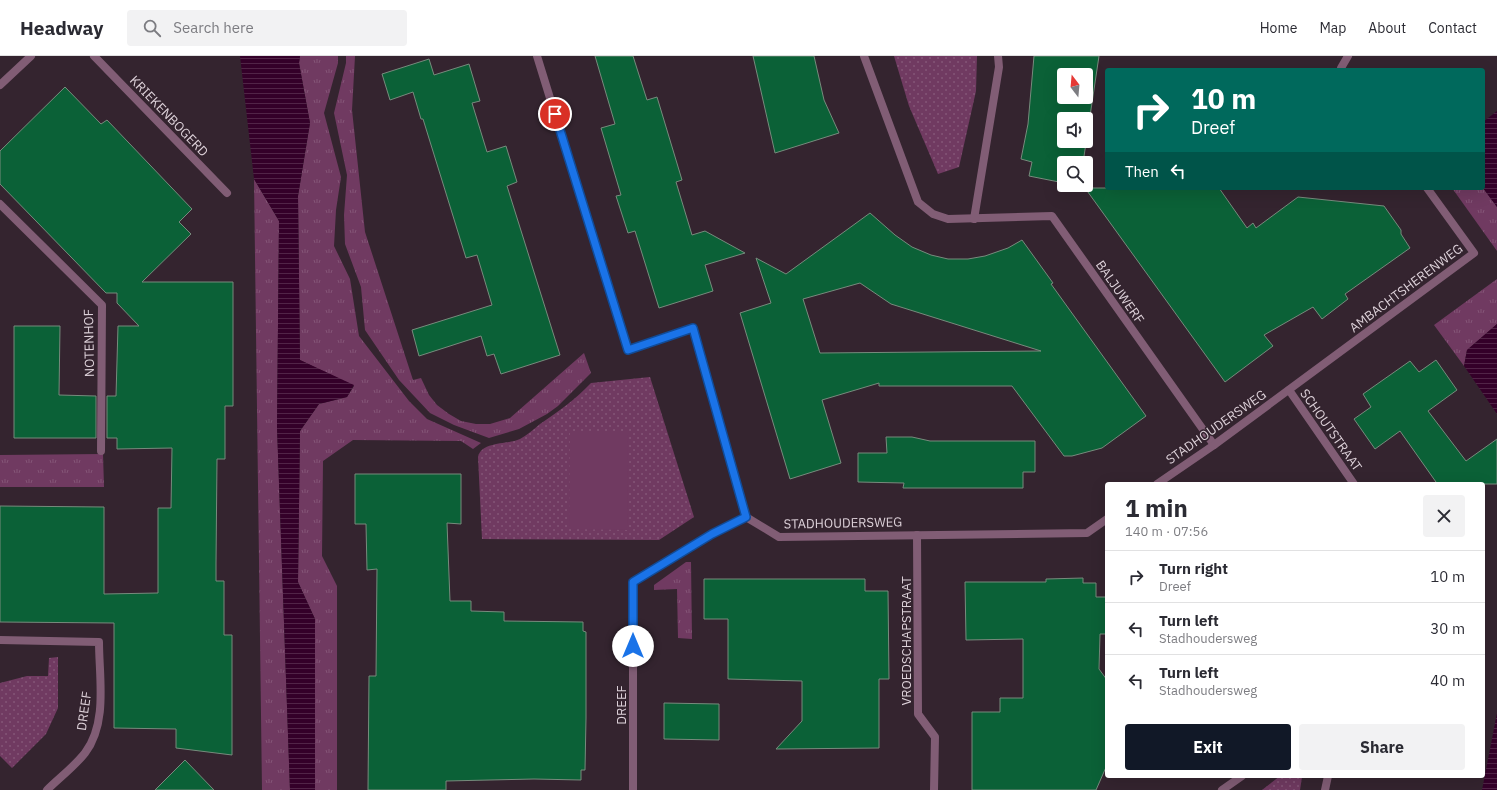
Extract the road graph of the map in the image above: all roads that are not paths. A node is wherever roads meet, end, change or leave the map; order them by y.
1 (31, 56) edge
2 (94, 56) edge
3 (537, 56) edge
4 (864, 56) edge
5 (998, 56) edge
6 (1348, 56) edge
7 (1341, 68) edge
8 (0, 85) edge
9 (1428, 190) edge
10 (227, 193) dead end
11 (0, 204) edge
12 (974, 219) junction
13 (1289, 390) junction
14 (1214, 445) junction
15 (101, 451) dead end
16 (1160, 482) edge
17 (1353, 482) edge
18 (746, 517) junction
19 (1105, 520) edge
20 (917, 534) junction
21 (0, 640) edge
22 (1239, 778) edge
23 (1328, 778) edge
24 (47, 790) edge
25 (633, 790) edge
26 (934, 790) edge
27 (1222, 790) edge
28 (1325, 790) edge

1 - 8 street
2 - 10 street, KRIEKENBOGERD
3 - 18 street
4 - 12 street, BALJUWERF
5 - 12 street
6 - 7 street
9 - 13 street, AMBACHTSHERENWEG
11 - 15 street, NOTENHOF
12 - 14 street, BALJUWERF
13 - 14 street, STADHOUDERSWEG
13 - 17 street, SCHOUTSTRAAT
14 - 16 street, STADHOUDERSWEG
18 - 20 street, STADHOUDERSWEG
18 - 25 street, DREEF
19 - 20 street, STADHOUDERSWEG
20 - 26 street, VROEDSCHAPSTRAAT
21 - 24 street, DREEF
22 - 27 street
23 - 28 street

